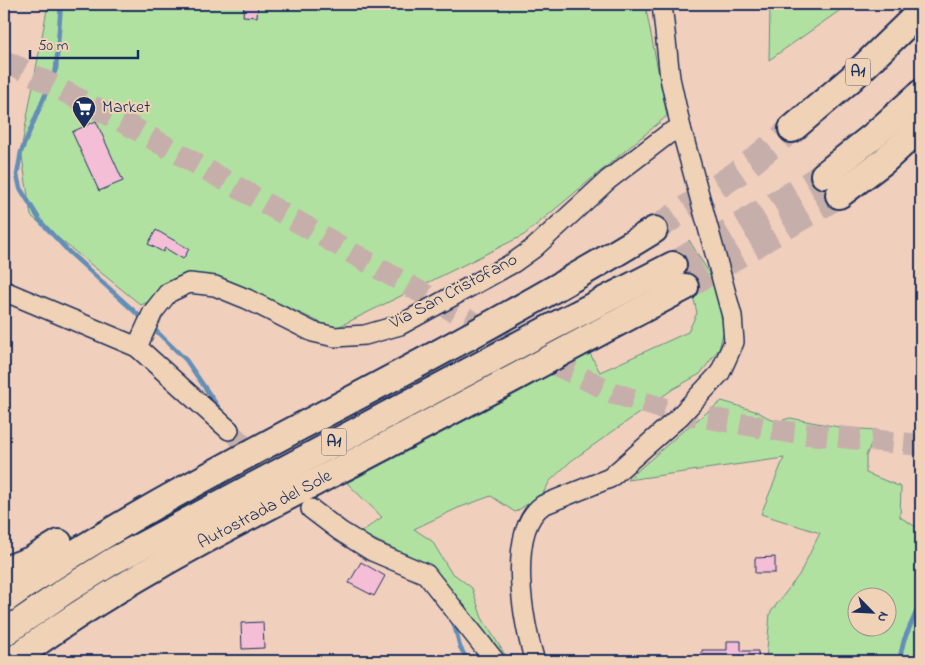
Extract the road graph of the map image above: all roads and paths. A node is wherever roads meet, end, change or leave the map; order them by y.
1 (662, 4) edge
2 (921, 10) edge
3 (921, 93) edge
4 (921, 127) edge
5 (681, 128) junction
6 (792, 129) tunnel mouth
7 (654, 230) tunnel mouth
8 (673, 265) tunnel mouth
9 (685, 288) tunnel mouth
10 (4, 291) edge
11 (137, 347) junction
12 (386, 381) junction
13 (229, 430) tunnel mouth
14 (311, 509) dead end
15 (4, 570) edge
16 (122, 588) junction
17 (4, 600) edge
18 (4, 633) edge
19 (12, 661) edge
20 (28, 661) edge
21 (495, 661) edge
22 (535, 661) edge

1 - 5 street
2 - 6 highway, A1
3 - 4 highway
5 - 11 street, Via San Cristofano
5 - 22 street
7 - 12 highway, A1
8 - 18 highway, Autostrada del Sole / A1
9 - 16 highway, Autostrada del Sole / A1
10 - 11 street
11 - 13 street
12 - 15 highway
12 - 17 highway, A1
14 - 21 street
16 - 19 highway, Autostrada del Sole / A1
16 - 20 highway

